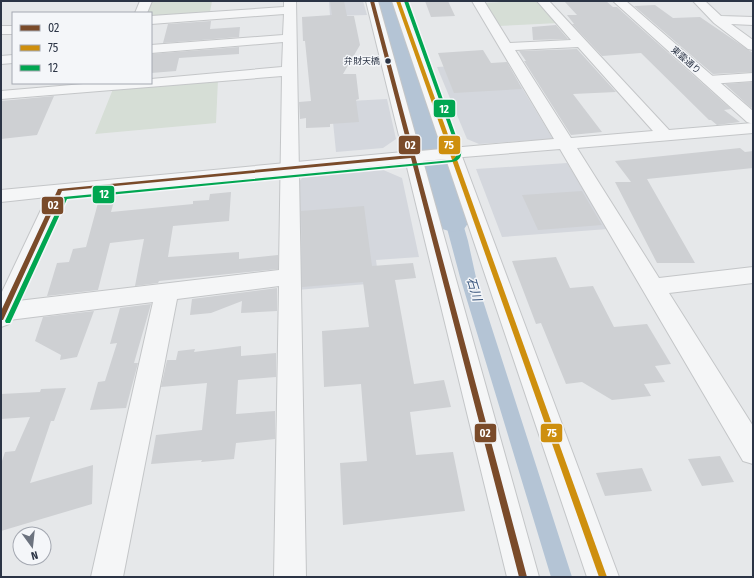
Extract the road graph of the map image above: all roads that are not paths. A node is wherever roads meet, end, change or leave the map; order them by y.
1 (146, 1) edge
2 (216, 1) edge
3 (372, 1) edge
4 (398, 1) edge
5 (478, 1) edge
6 (543, 1) edge
7 (619, 1) edge
8 (699, 1) edge
9 (290, 6) edge
10 (141, 12) edge
11 (212, 16) junction
12 (152, 20) edge
13 (718, 20) junction
14 (753, 21) edge
15 (1, 30) edge
16 (12, 30) edge
17 (289, 38) junction
18 (581, 43) junction
19 (751, 43) edge
20 (506, 47) junction
21 (152, 49) edge
22 (12, 59) edge
23 (1, 60) edge
24 (289, 71) junction
25 (753, 77) edge
26 (709, 80) junction
27 (152, 83) edge
28 (129, 84) edge
29 (110, 85) edge
30 (1, 95) edge
31 (753, 119) edge
32 (753, 128) edge
33 (665, 135) junction
34 (564, 143) junction
35 (450, 153) junction
36 (413, 156) junction
37 (290, 168) junction
38 (60, 190) junction
39 (1, 196) edge
40 (753, 275) edge
41 (289, 277) junction
42 (652, 287) junction
43 (167, 291) junction
44 (2, 314) edge
45 (753, 451) edge
46 (107, 577) edge
47 (290, 577) edge
48 (523, 577) edge
49 (602, 577) edge

1 - 10 street
2 - 11 street
3 - 36 street
4 - 35 street
5 - 20 street
6 - 18 street
7 - 26 street, 東雲通り
8 - 13 street
9 - 11 street
9 - 17 street
11 - 12 street
13 - 14 street
13 - 19 street
15 - 16 street
17 - 21 street
17 - 24 street
18 - 20 street
18 - 33 street
20 - 34 street
22 - 23 street
24 - 27 street
24 - 37 street
25 - 26 street
26 - 31 street, 東雲通り
28 - 29 street
29 - 30 street
32 - 33 street
33 - 34 street
34 - 35 street
34 - 42 street
35 - 36 street
35 - 49 street
36 - 37 street
36 - 48 street
37 - 38 street
37 - 41 street
38 - 39 street
38 - 44 street
40 - 42 street
41 - 43 street
41 - 47 street
42 - 45 street
43 - 44 street
43 - 46 street

